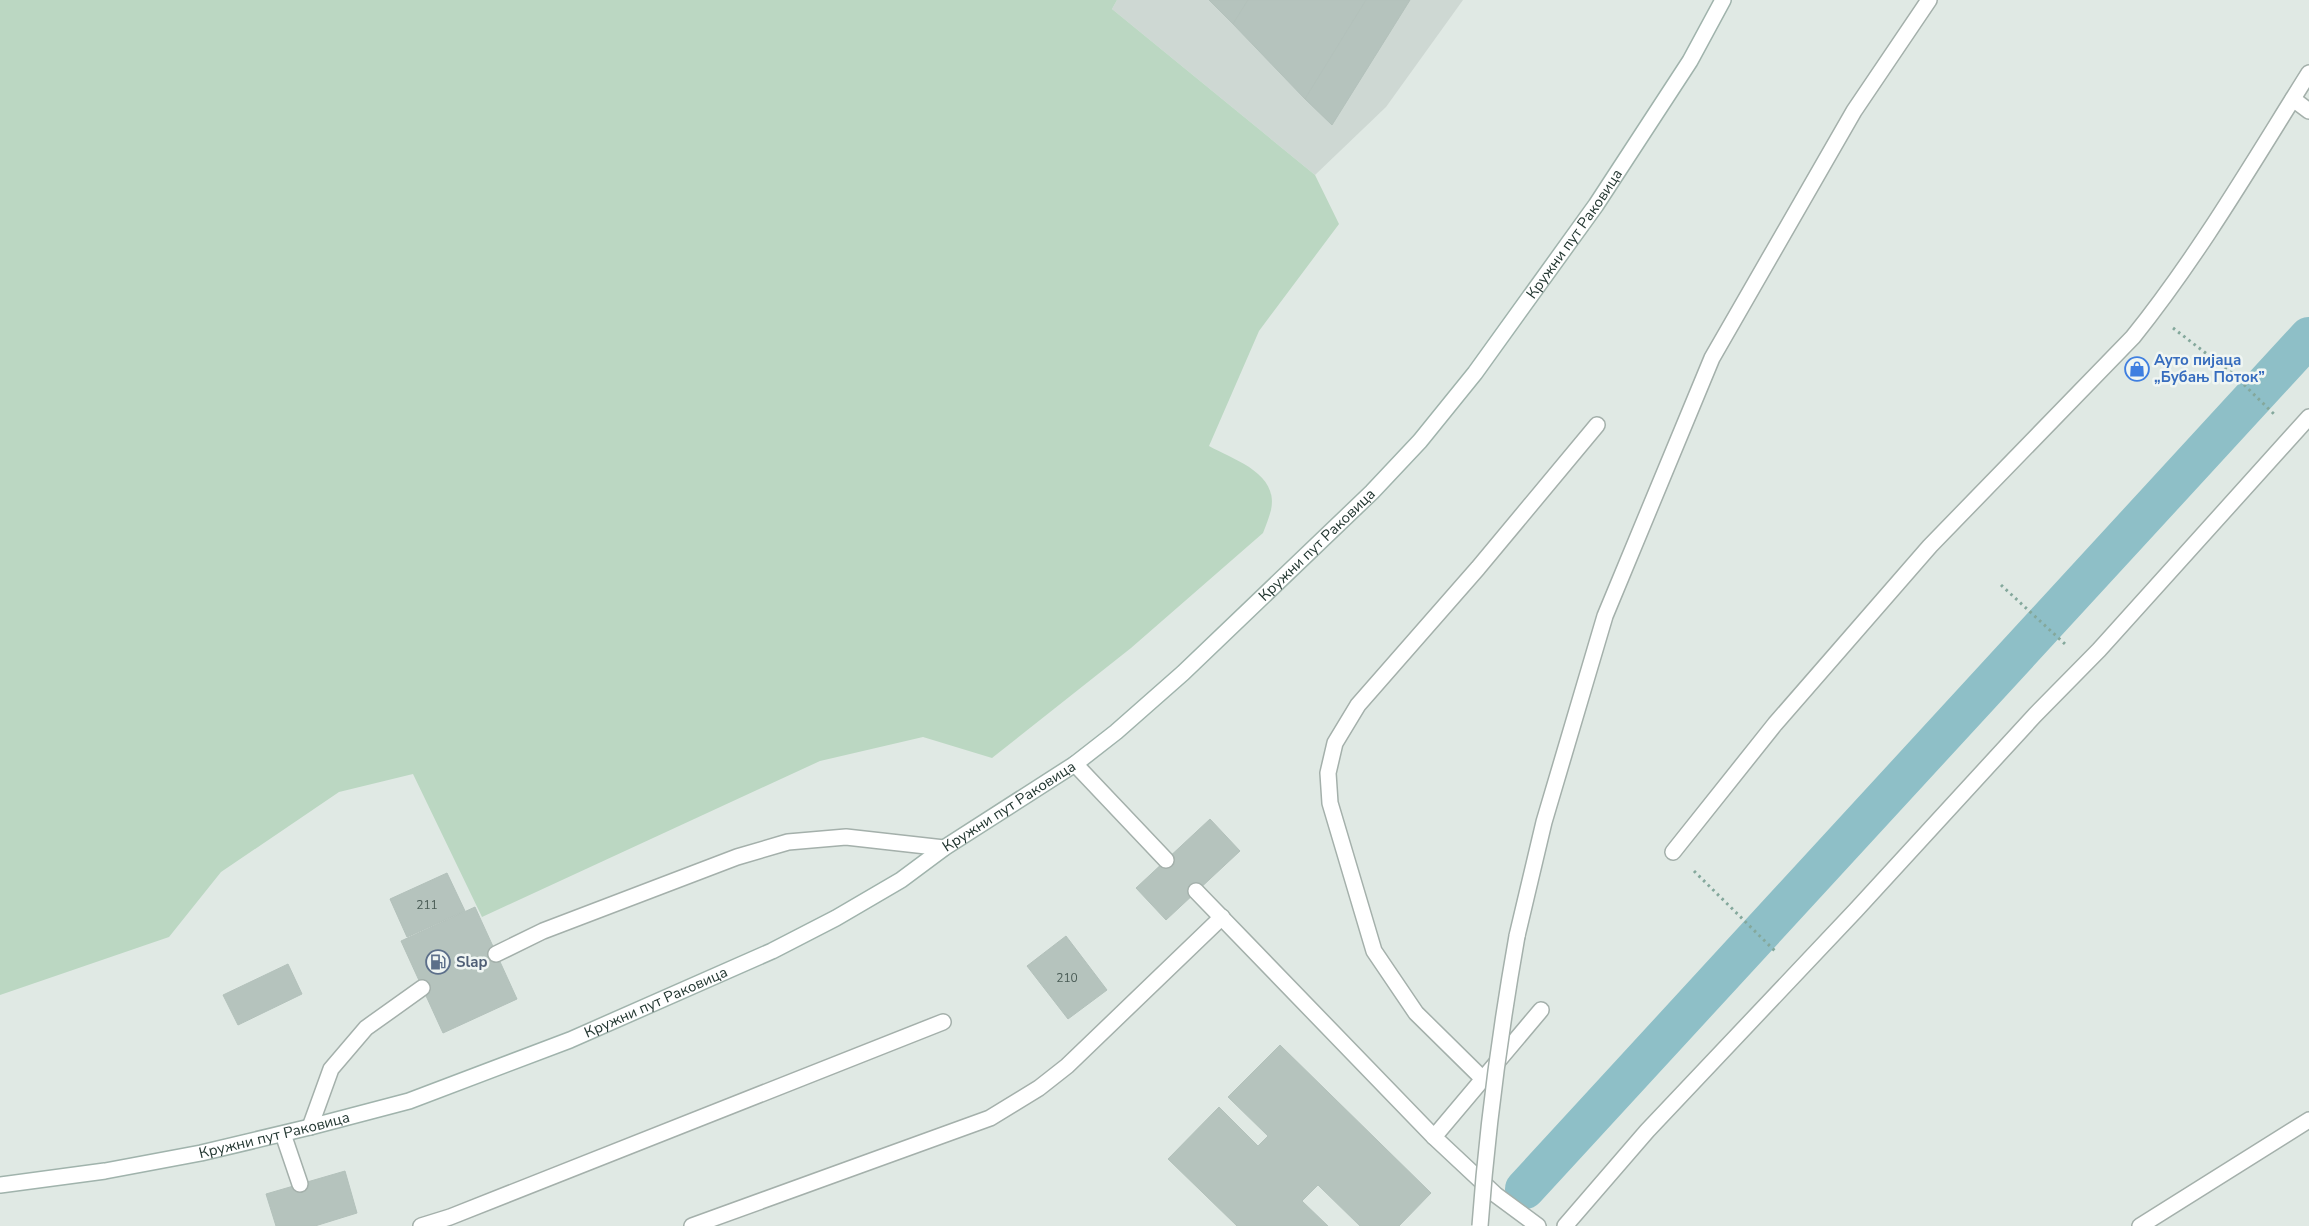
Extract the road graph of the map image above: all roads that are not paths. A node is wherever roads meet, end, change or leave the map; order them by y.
1 (1723, 0) edge
2 (1928, 0) edge
3 (2309, 72) edge
4 (2293, 99) junction
5 (2309, 111) edge
6 (2309, 417) edge
7 (1597, 425) dead end
8 (1075, 764) junction
9 (944, 848) junction
10 (1672, 852) dead end
11 (1166, 860) dead end
12 (1196, 891) dead end
13 (1222, 917) junction
14 (496, 954) dead end
15 (422, 988) dead end
16 (1541, 1010) dead end
17 (943, 1022) dead end
18 (1483, 1079) junction
19 (2309, 1120) edge
20 (310, 1127) junction
21 (283, 1134) junction
22 (1434, 1137) junction
23 (300, 1184) dead end
24 (0, 1186) edge
25 (453, 1222) edge
26 (421, 1226) edge
27 (692, 1226) edge
28 (1480, 1226) edge
29 (1538, 1226) edge
30 (1565, 1226) edge
31 (2140, 1226) edge

1 - 8 main road, Кружни пут Раковица
2 - 28 main road, bridge
3 - 4 main road
4 - 5 main road
4 - 10 main road
6 - 30 main road
7 - 18 main road
8 - 9 main road, Кружни пут Раковица
8 - 11 main road
9 - 14 main road
9 - 20 main road, Кружни пут Раковица
12 - 13 main road
13 - 22 main road
13 - 27 main road
15 - 20 main road
16 - 18 main road
17 - 25 main road
18 - 22 main road
19 - 31 main road
20 - 21 main road, Кружни пут Раковица
21 - 23 main road
21 - 24 main road, Кружни пут Раковица
22 - 29 main road
25 - 26 main road

